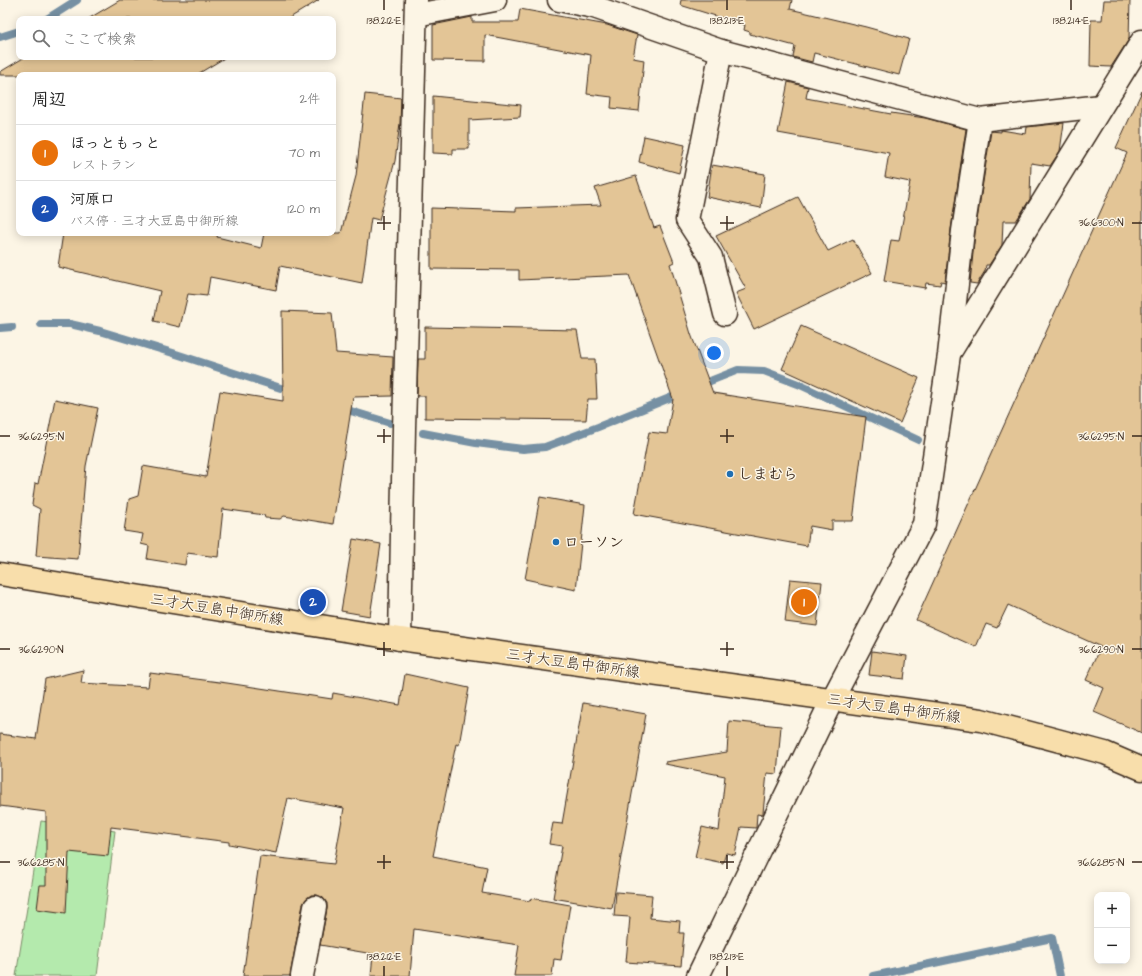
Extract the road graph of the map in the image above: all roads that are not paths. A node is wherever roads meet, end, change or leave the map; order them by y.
1 (495, 0) edge
2 (559, 0) edge
3 (595, 4) edge
4 (416, 8) edge
5 (1142, 41) edge
6 (721, 51) junction
7 (1101, 106) junction
8 (980, 120) junction
9 (725, 314) dead end
10 (948, 355) junction
11 (0, 574) edge
12 (400, 639) junction
13 (832, 700) junction
14 (1142, 769) edge
15 (315, 907) dead end
16 (302, 976) edge
17 (698, 976) edge

1 - 4 street
2 - 3 street
3 - 6 street
4 - 12 street
5 - 7 street
6 - 8 street
6 - 9 street
7 - 8 street
7 - 10 street
8 - 10 street
10 - 13 street
11 - 12 main road, 三才大豆島中御所線
12 - 13 main road, 三才大豆島中御所線
13 - 14 main road, 三才大豆島中御所線
13 - 17 street
15 - 16 street

